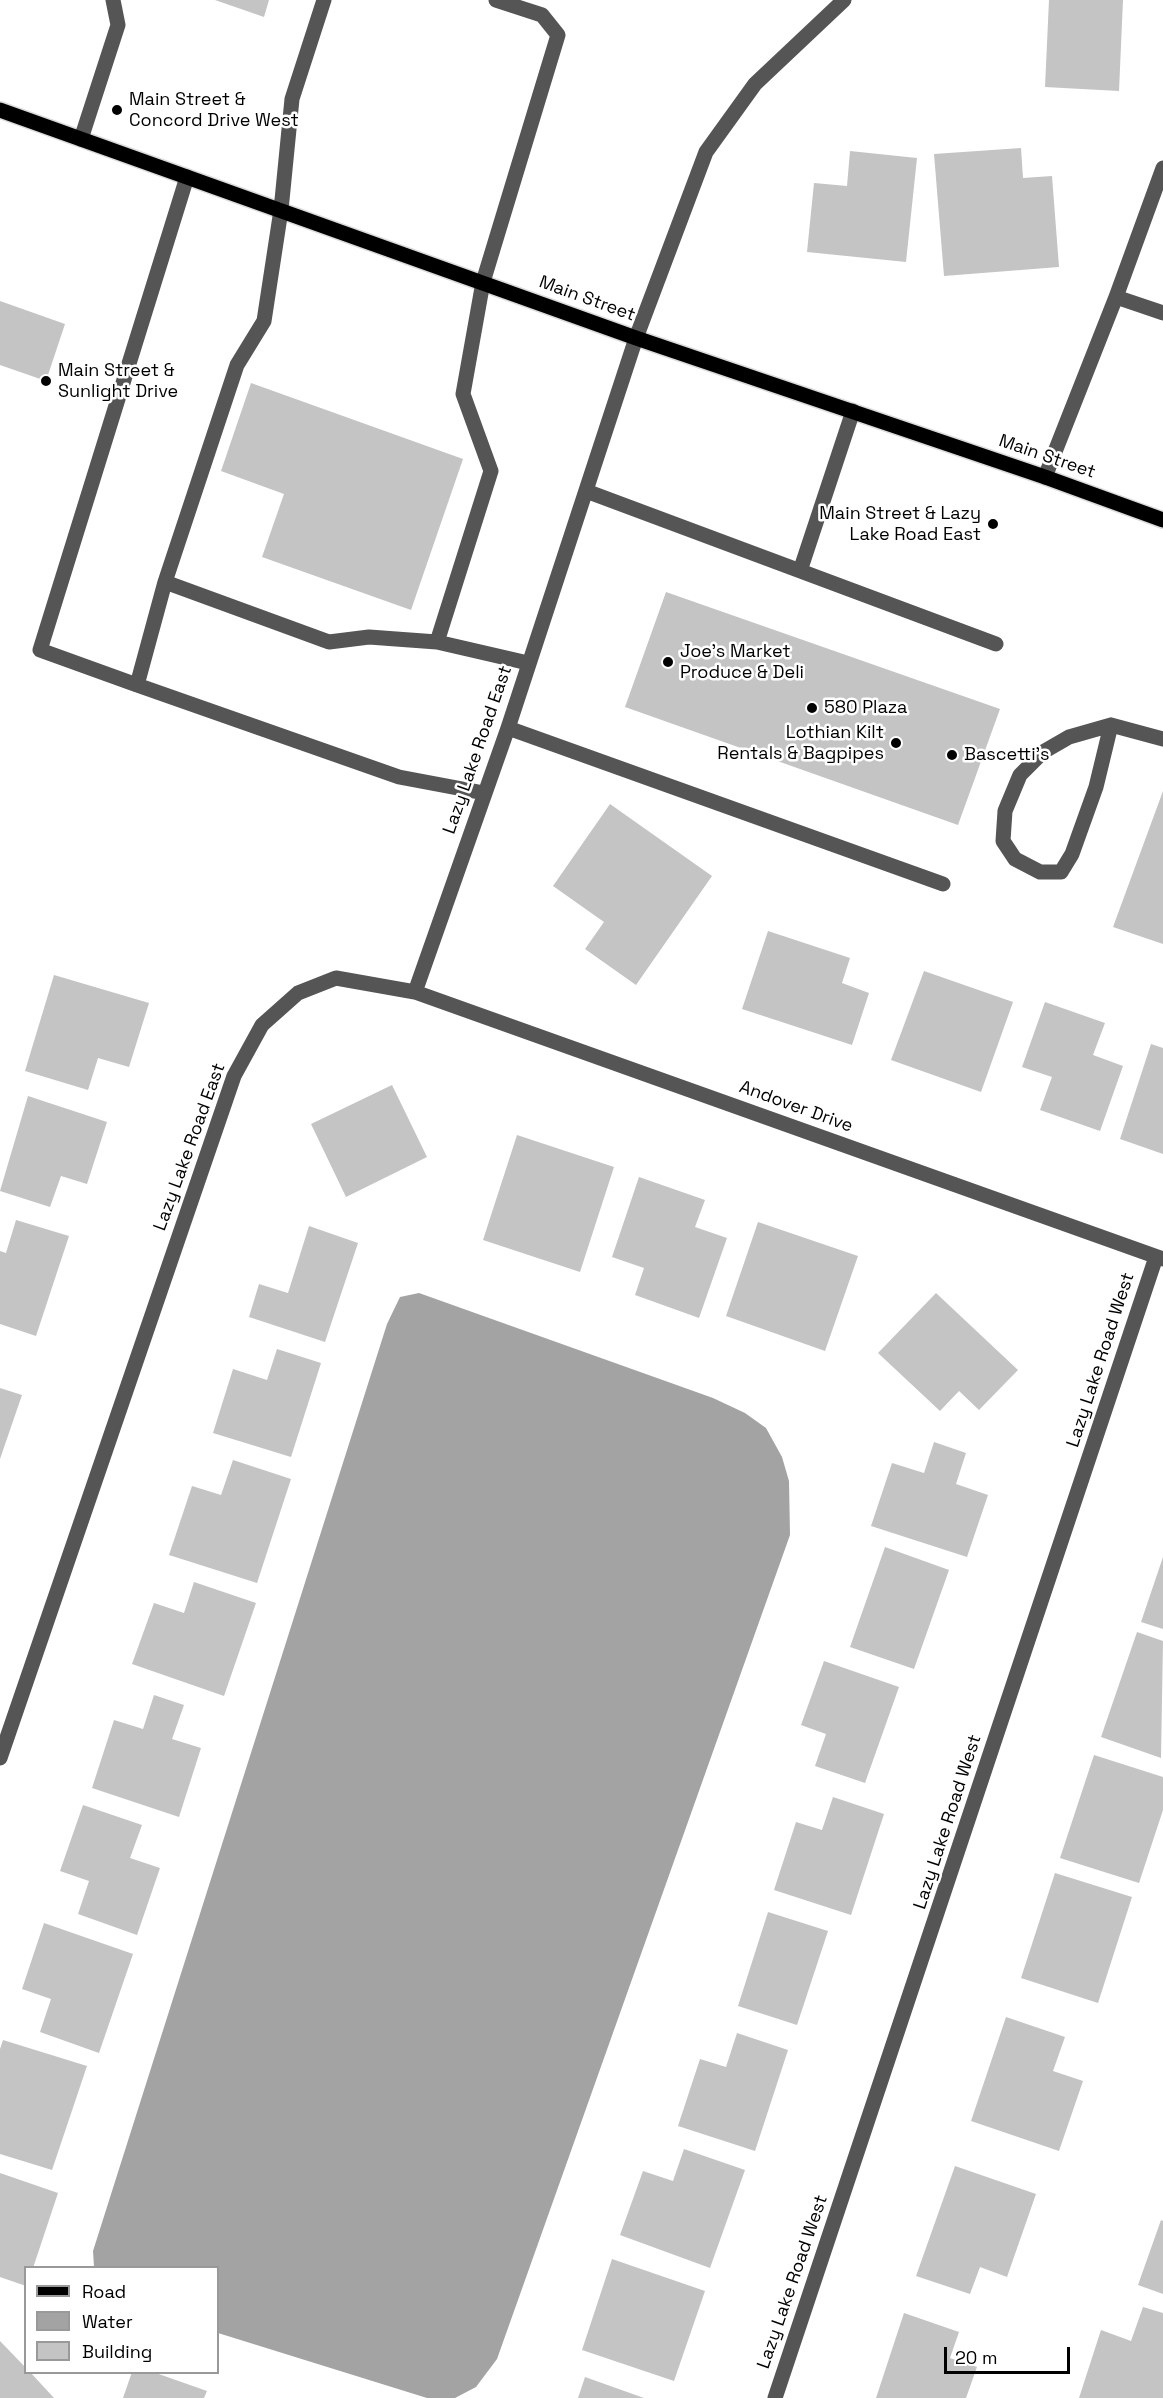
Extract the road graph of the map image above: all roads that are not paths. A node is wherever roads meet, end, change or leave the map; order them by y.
1 (113, 0) edge
2 (324, 0) edge
3 (496, 0) edge
4 (844, 0) edge
5 (0, 110) edge
6 (81, 139) junction
7 (1163, 168) edge
8 (187, 177) junction
9 (281, 210) junction
10 (483, 282) junction
11 (1116, 297) junction
12 (1163, 314) edge
13 (636, 338) junction
14 (853, 411) junction
15 (1045, 477) junction
16 (586, 491) junction
17 (1163, 520) edge
18 (800, 571) junction
19 (165, 582) junction
20 (437, 642) junction
21 (996, 644) dead end
22 (528, 663) junction
23 (137, 685) junction
24 (1111, 725) junction
25 (508, 728) junction
26 (1163, 739) edge
27 (484, 793) junction
28 (943, 884) dead end
29 (415, 992) junction
30 (1160, 1258) edge
31 (0, 1758) edge
32 (775, 2398) edge

1 - 6 street
2 - 9 street
3 - 10 street
4 - 13 street, Lazy Lake Road East
5 - 6 main road, Main Street
6 - 8 main road, Main Street
7 - 11 street
8 - 9 main road, Main Street
8 - 23 street
9 - 10 main road, Main Street
9 - 19 street
10 - 13 main road, Main Street
10 - 20 street
11 - 12 street
11 - 15 street
13 - 14 main road, Main Street
13 - 16 street, Lazy Lake Road East
14 - 15 main road, Main Street
14 - 18 street
15 - 17 main road, Main Street
16 - 18 street
16 - 22 street, Lazy Lake Road East
18 - 21 street
19 - 20 street
19 - 23 street
20 - 22 street
22 - 25 street, Lazy Lake Road East
23 - 27 street
24 - 24 street
24 - 26 street
25 - 27 street, Lazy Lake Road East
25 - 28 street
27 - 29 street, Lazy Lake Road East
29 - 30 street, Andover Drive
29 - 31 street, Lazy Lake Road East
30 - 32 street, Lazy Lake Road West

